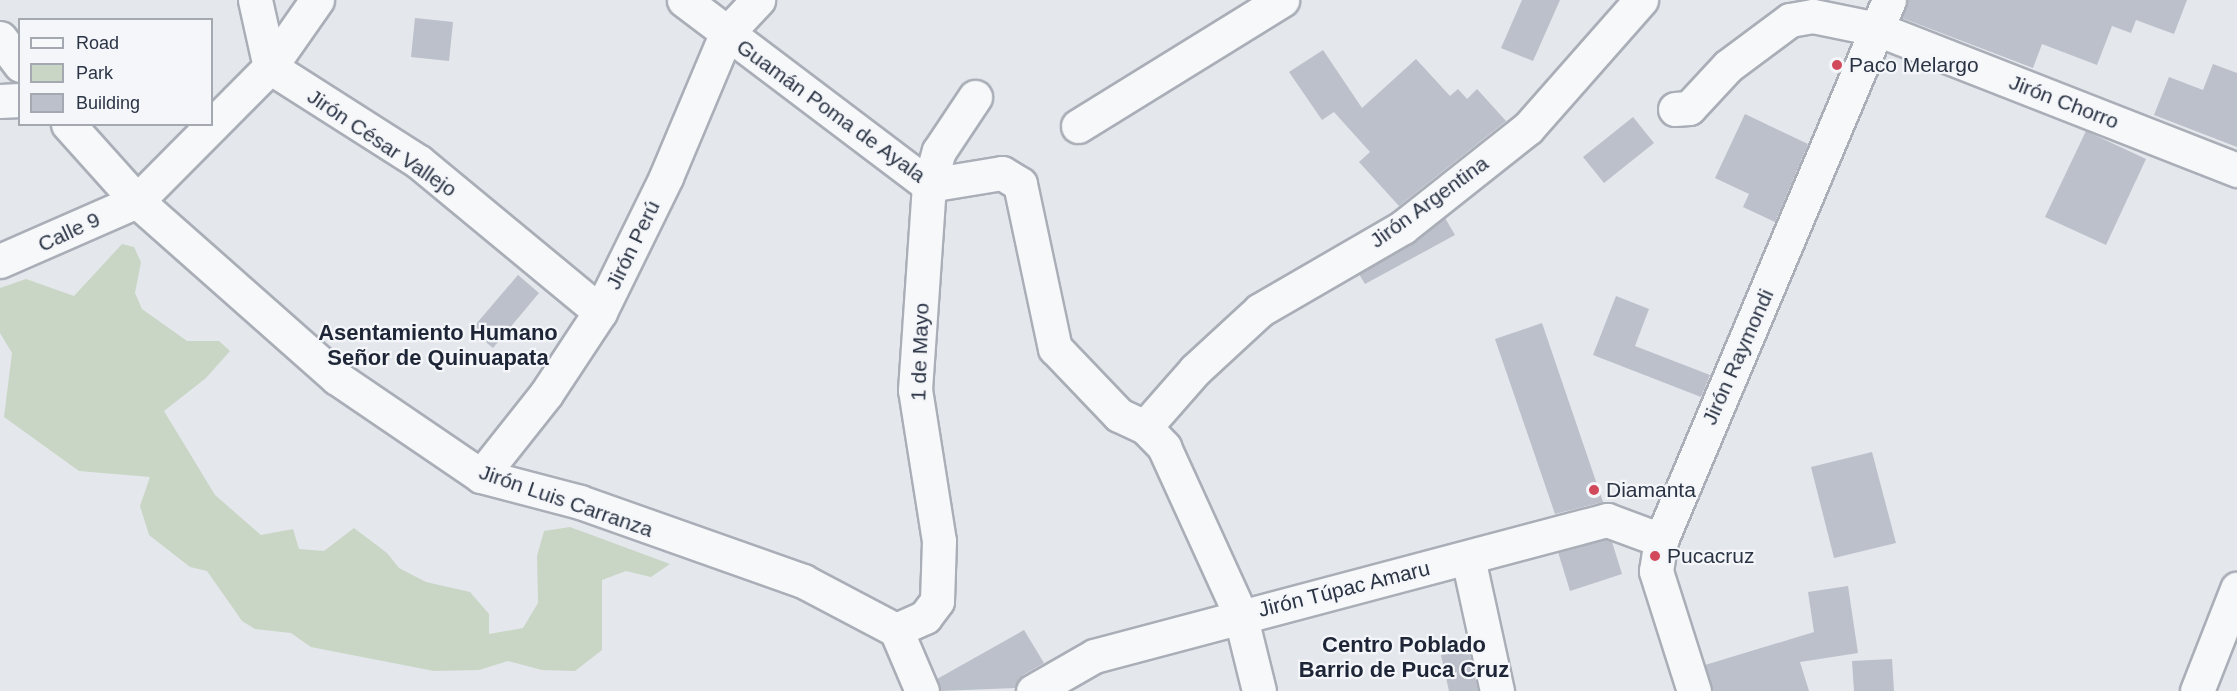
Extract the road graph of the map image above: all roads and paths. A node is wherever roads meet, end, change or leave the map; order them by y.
1 (255, 0) edge
2 (316, 0) edge
3 (684, 0) edge
4 (758, 0) edge
5 (1282, 0) edge
6 (1641, 0) edge
7 (1883, 15) edge
8 (726, 34) junction
9 (0, 38) edge
10 (18, 62) edge
11 (270, 67) junction
12 (975, 97) dead end
13 (18, 100) edge
14 (0, 101) edge
15 (1676, 109) dead end
16 (213, 124) edge
17 (70, 126) edge
18 (211, 126) edge
19 (1078, 126) dead end
20 (2237, 170) edge
21 (929, 185) junction
22 (137, 201) junction
23 (0, 261) edge
24 (600, 312) junction
25 (1145, 427) junction
26 (481, 476) junction
27 (1661, 540) junction
28 (1468, 558) junction
29 (2237, 589) edge
30 (1240, 614) junction
31 (896, 630) junction
32 (922, 691) edge
33 (1033, 691) edge
34 (1259, 691) edge
35 (1497, 691) edge
36 (1695, 691) edge
37 (2197, 691) edge

1 - 11 street
2 - 11 street
3 - 8 street, Guamán Poma de Ayala
4 - 8 street, Jirón Perú
5 - 19 street
6 - 25 street, Jirón Argentina
7 - 15 street, Jirón Chorro
7 - 20 street, Jirón Chorro
7 - 27 street, Jirón Raymondi
8 - 21 street, Guamán Poma de Ayala
8 - 24 street, Jirón Perú
9 - 10 street
11 - 16 street
11 - 24 street, Jirón César Vallejo
12 - 21 street, 1 de Mayo
13 - 14 street
17 - 22 street, Jirón Luis Carranza
18 - 22 street
21 - 25 street, Guamán Poma de Ayala
21 - 31 street, 1 de Mayo
22 - 23 street, Calle 9
22 - 26 street, Jirón Luis Carranza
24 - 26 street, Jirón Perú
25 - 30 street
26 - 31 street, Jirón Luis Carranza
27 - 28 street, Jirón Túpac Amaru
27 - 36 street, Jirón Raymondi
28 - 30 street, Jirón Túpac Amaru
28 - 35 street
29 - 37 street
30 - 33 street, Jirón Túpac Amaru
30 - 34 street
31 - 32 street

